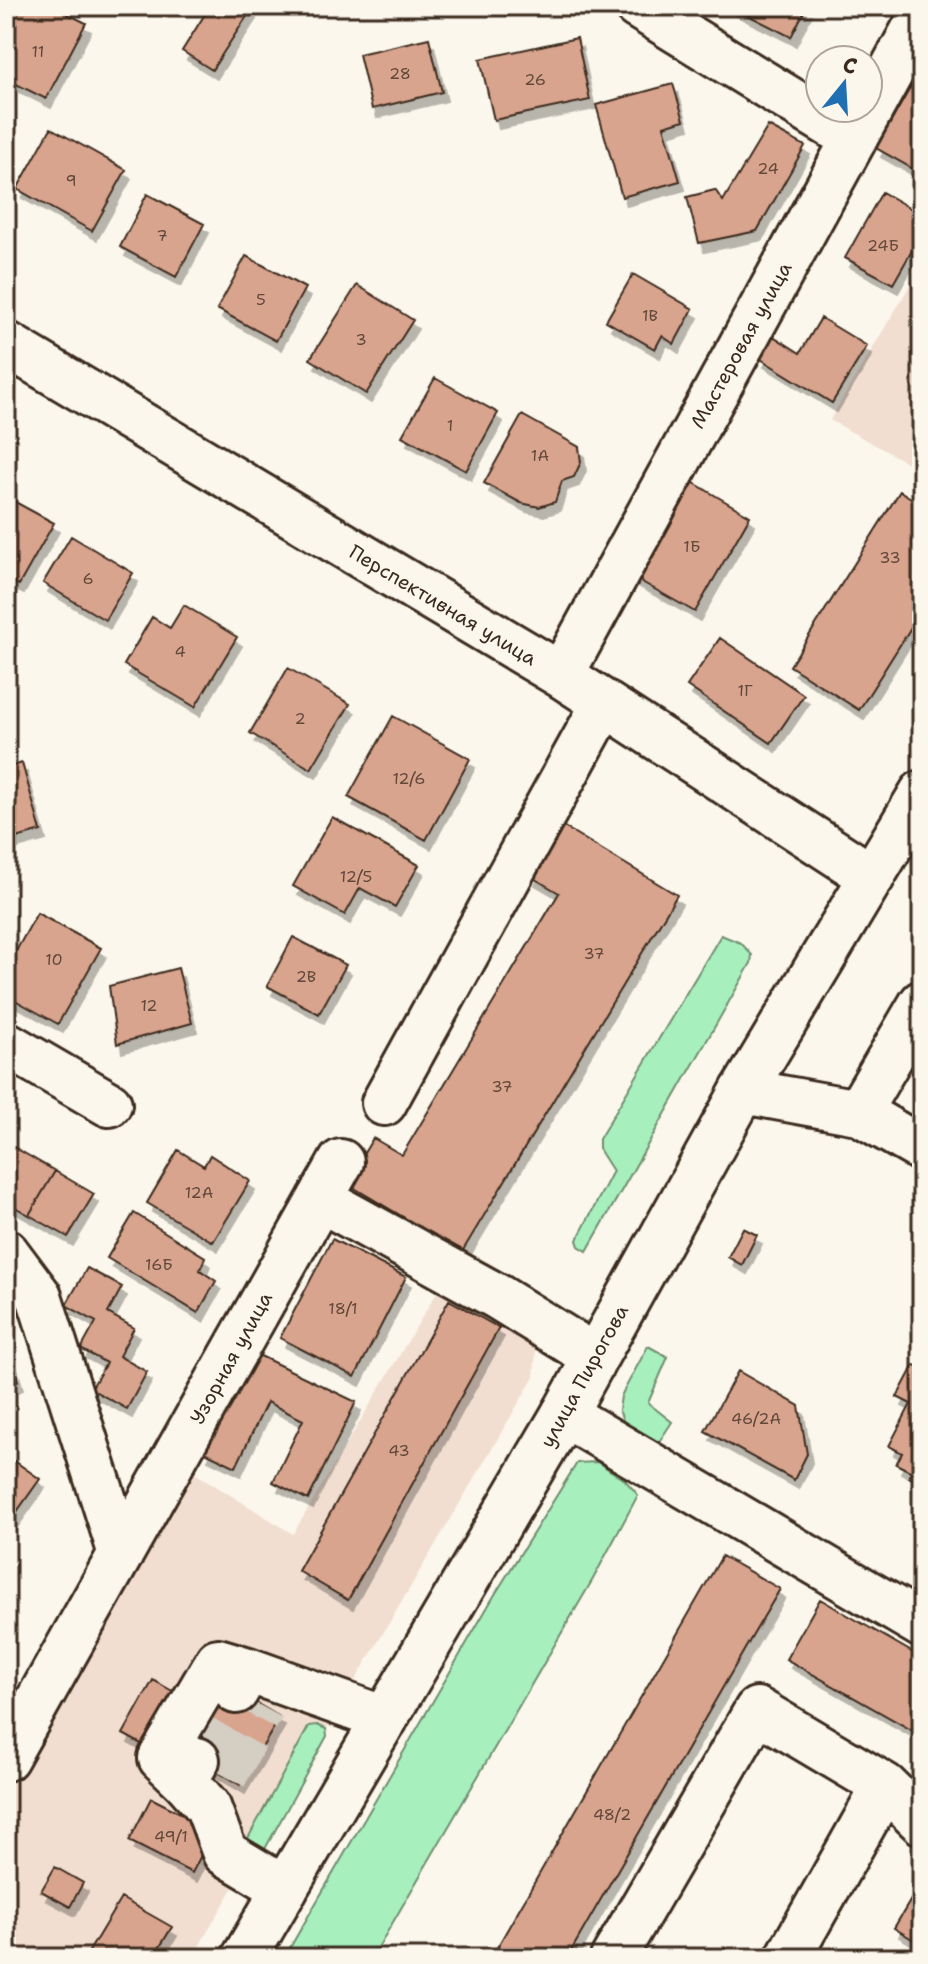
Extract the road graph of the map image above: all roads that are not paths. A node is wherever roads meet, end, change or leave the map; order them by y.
1 (637, 6) edge
2 (922, 15) edge
3 (854, 139) junction
4 (6, 344) edge
5 (561, 675) junction
6 (604, 704) junction
7 (922, 793) edge
8 (872, 877) junction
9 (922, 1003) edge
10 (6, 1044) edge
11 (743, 1091) junction
12 (384, 1103) dead end
13 (109, 1104) dead end
14 (858, 1112) junction
15 (922, 1149) edge
16 (6, 1252) edge
17 (595, 1357) junction
18 (564, 1414) junction
19 (121, 1554) junction
20 (922, 1625) edge
21 (385, 1719) junction
22 (10, 1740) edge
23 (885, 1786) junction
24 (922, 1822) edge
25 (285, 1889) junction
26 (244, 1958) edge
27 (613, 1958) edge
28 (788, 1958) edge

1 - 3 street
2 - 3 street, Мастеровая улица
3 - 5 street, Мастеровая улица
4 - 5 street, Перспективная улица
5 - 6 street, Перспективная улица
6 - 8 street, Перспективная улица
6 - 12 street
7 - 8 street, улица Пирогова
8 - 11 street, улица Пирогова
9 - 14 street
10 - 13 street
11 - 14 street
11 - 17 street, улица Пирогова
14 - 15 street
16 - 19 street
17 - 18 street, улица Пирогова
17 - 19 street, Узорная улица
18 - 20 street
18 - 21 street, улица Пирогова
19 - 22 street, Узорная улица
21 - 25 street, улица Пирогова
21 - 25 street
23 - 24 street
23 - 27 street
23 - 28 street
25 - 26 street, улица Пирогова

